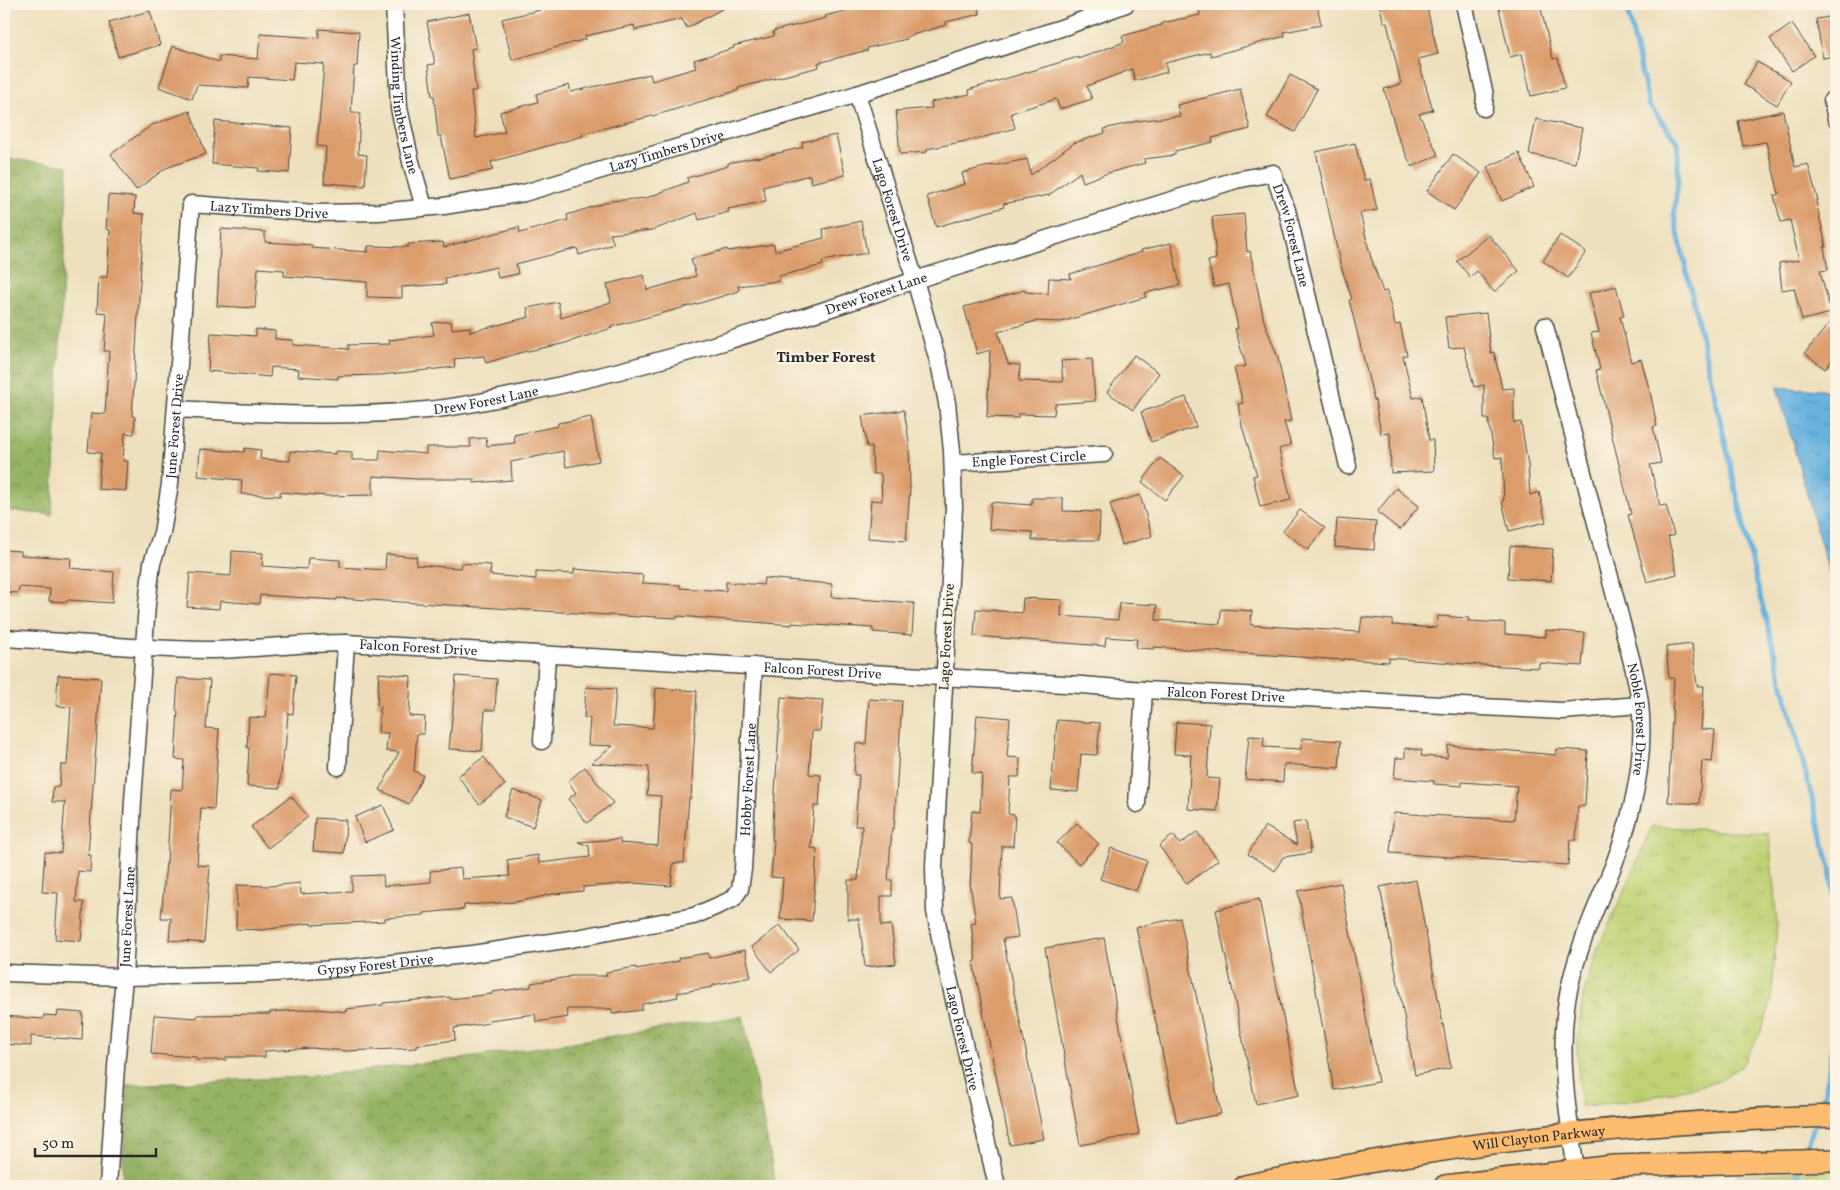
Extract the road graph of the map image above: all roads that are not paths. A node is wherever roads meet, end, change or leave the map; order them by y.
1 (394, 4) edge
2 (1126, 4) edge
3 (1464, 4) edge
4 (857, 94) junction
5 (1834, 100) edge
6 (1484, 108) dead end
7 (1836, 119) edge
8 (191, 204) joint
9 (424, 207) junction
10 (915, 280) junction
11 (1545, 326) dead end
12 (176, 409) junction
13 (1104, 454) dead end
14 (953, 463) junction
15 (1348, 466) dead end
16 (4, 638) edge
17 (346, 643) junction
18 (144, 646) junction
19 (547, 655) junction
20 (754, 666) junction
21 (944, 678) junction
22 (1144, 690) junction
23 (1640, 705) junction
24 (542, 741) dead end
25 (338, 766) dead end
26 (1137, 804) dead end
27 (738, 892) joint
28 (4, 973) edge
29 (124, 977) junction
30 (1836, 1116) edge
31 (1571, 1133) junction
32 (1836, 1160) edge
33 (1576, 1171) junction
34 (1268, 1184) edge
35 (108, 1186) edge
36 (997, 1186) edge
37 (1244, 1186) edge
38 (1444, 1186) edge

1 - 9 street, Winding Timbers Lane
2 - 4 street, Lazy Timbers Drive
3 - 6 street
4 - 9 street, Lazy Timbers Drive
4 - 10 street, Lago Forest Drive
5 - 7 street
8 - 9 street, Lazy Timbers Drive
8 - 12 street, June Forest Drive
10 - 12 street, Drew Forest Lane
10 - 14 street, Lago Forest Drive
10 - 15 street, Drew Forest Lane
11 - 23 street, Noble Forest Drive
12 - 18 street, June Forest Drive
13 - 14 street, Engle Forest Circle
14 - 21 street, Lago Forest Drive
16 - 18 street, Falcon Forest Drive
17 - 18 street, Falcon Forest Drive
17 - 19 street, Falcon Forest Drive
17 - 25 street
18 - 29 street, June Forest Lane
19 - 20 street, Falcon Forest Drive
19 - 24 street
20 - 21 street, Falcon Forest Drive
20 - 27 street, Hobby Forest Lane
21 - 22 street, Falcon Forest Drive
21 - 36 street, Lago Forest Drive
22 - 23 street, Falcon Forest Drive
22 - 26 street
23 - 31 street, Noble Forest Drive
27 - 29 street, Gypsy Forest Drive
28 - 29 street, Gypsy Forest Drive
29 - 35 street, June Forest Lane
30 - 31 main road, Will Clayton Parkway
31 - 33 street, Noble Forest Drive
31 - 34 main road, Will Clayton Parkway
32 - 33 main road
33 - 38 main road
34 - 37 main road, Will Clayton Parkway

